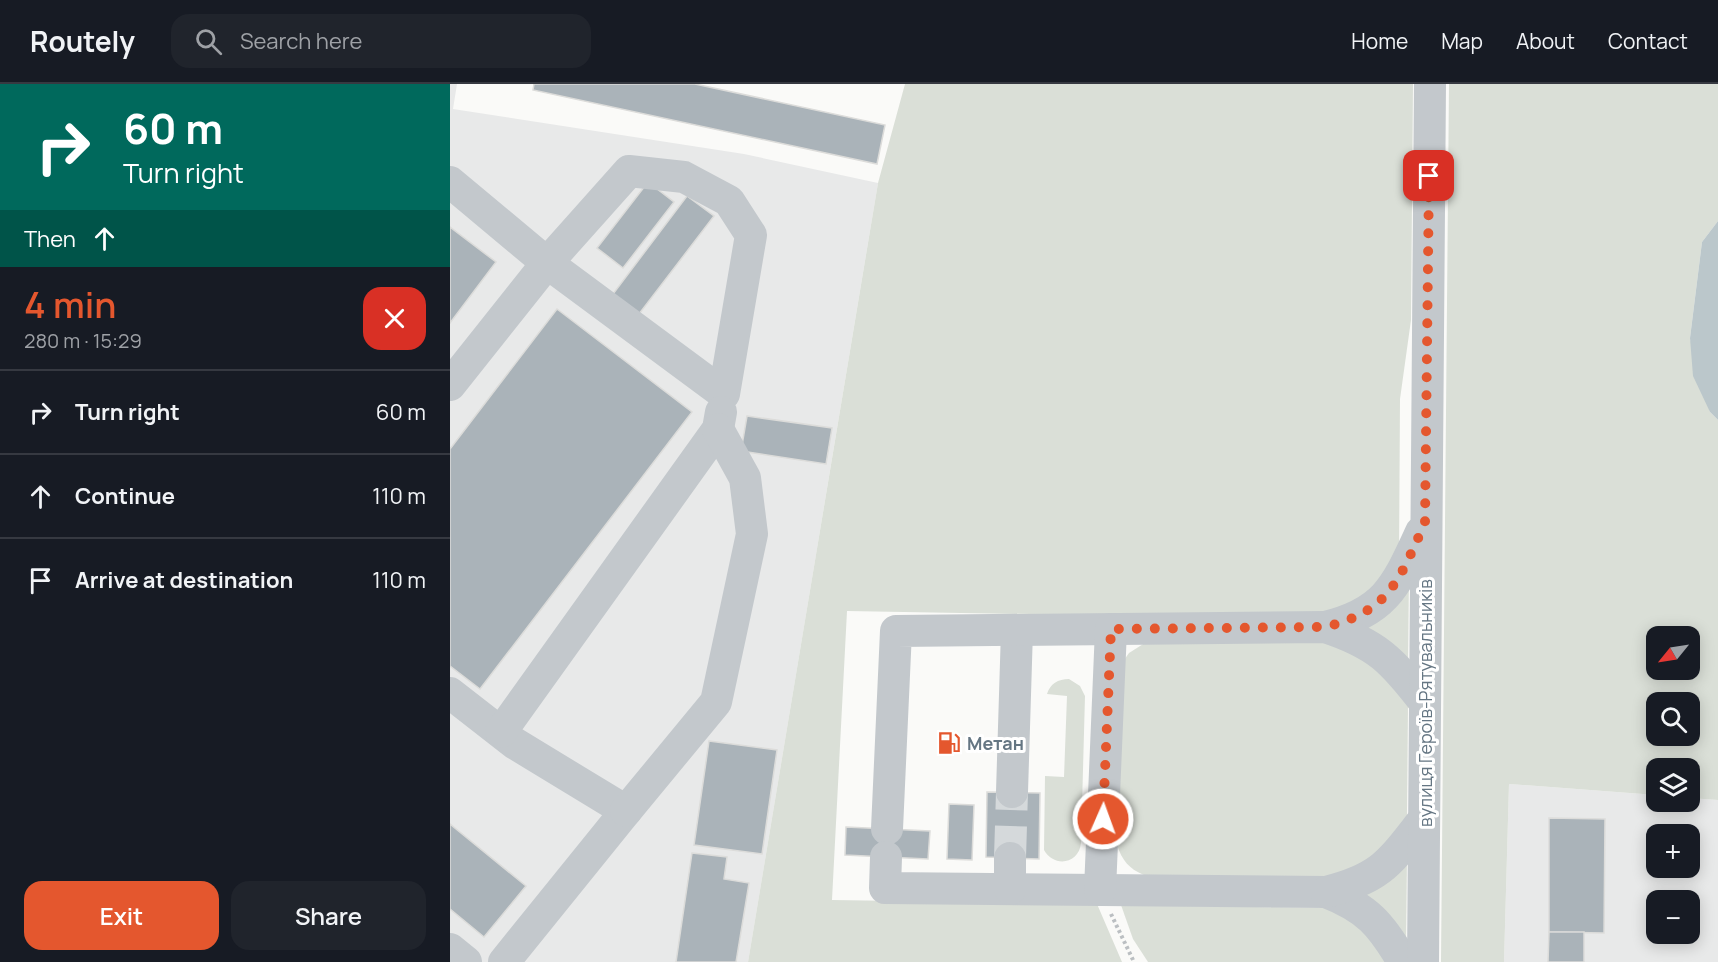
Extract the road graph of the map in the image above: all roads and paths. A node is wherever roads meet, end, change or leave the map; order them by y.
1 (1430, 84) edge
2 (450, 182) edge
3 (547, 263) junction
4 (450, 385) edge
5 (724, 394) junction
6 (718, 429) junction
7 (1425, 523) junction
8 (1325, 627) junction
9 (1111, 629) junction
10 (1017, 630) junction
11 (450, 693) edge
12 (1425, 703) junction
13 (501, 732) junction
14 (1012, 792) tunnel mouth
15 (626, 811) junction
16 (1424, 819) junction
17 (1011, 858) tunnel mouth
18 (1010, 889) junction
19 (1100, 890) junction
20 (1326, 892) junction
21 (450, 950) edge
22 (466, 962) edge
23 (504, 962) edge
24 (1134, 962) edge
25 (1403, 962) edge
26 (1423, 962) edge

1 - 7 street, вулиця Героїв-Рятувальників
2 - 3 street
3 - 4 street
3 - 5 street
3 - 5 street
5 - 6 street
6 - 13 street
6 - 15 street
7 - 8 street
7 - 12 street, вулиця Героїв-Рятувальників
8 - 9 street
8 - 12 street
9 - 10 street
9 - 19 street
10 - 14 street
10 - 18 street
11 - 13 street
12 - 16 street, вулиця Героїв-Рятувальників
13 - 15 street
15 - 23 street
16 - 20 street
16 - 26 street, вулиця Героїв-Рятувальників
17 - 18 street
18 - 19 street
19 - 20 street
19 - 24 path
20 - 25 street
21 - 22 street

